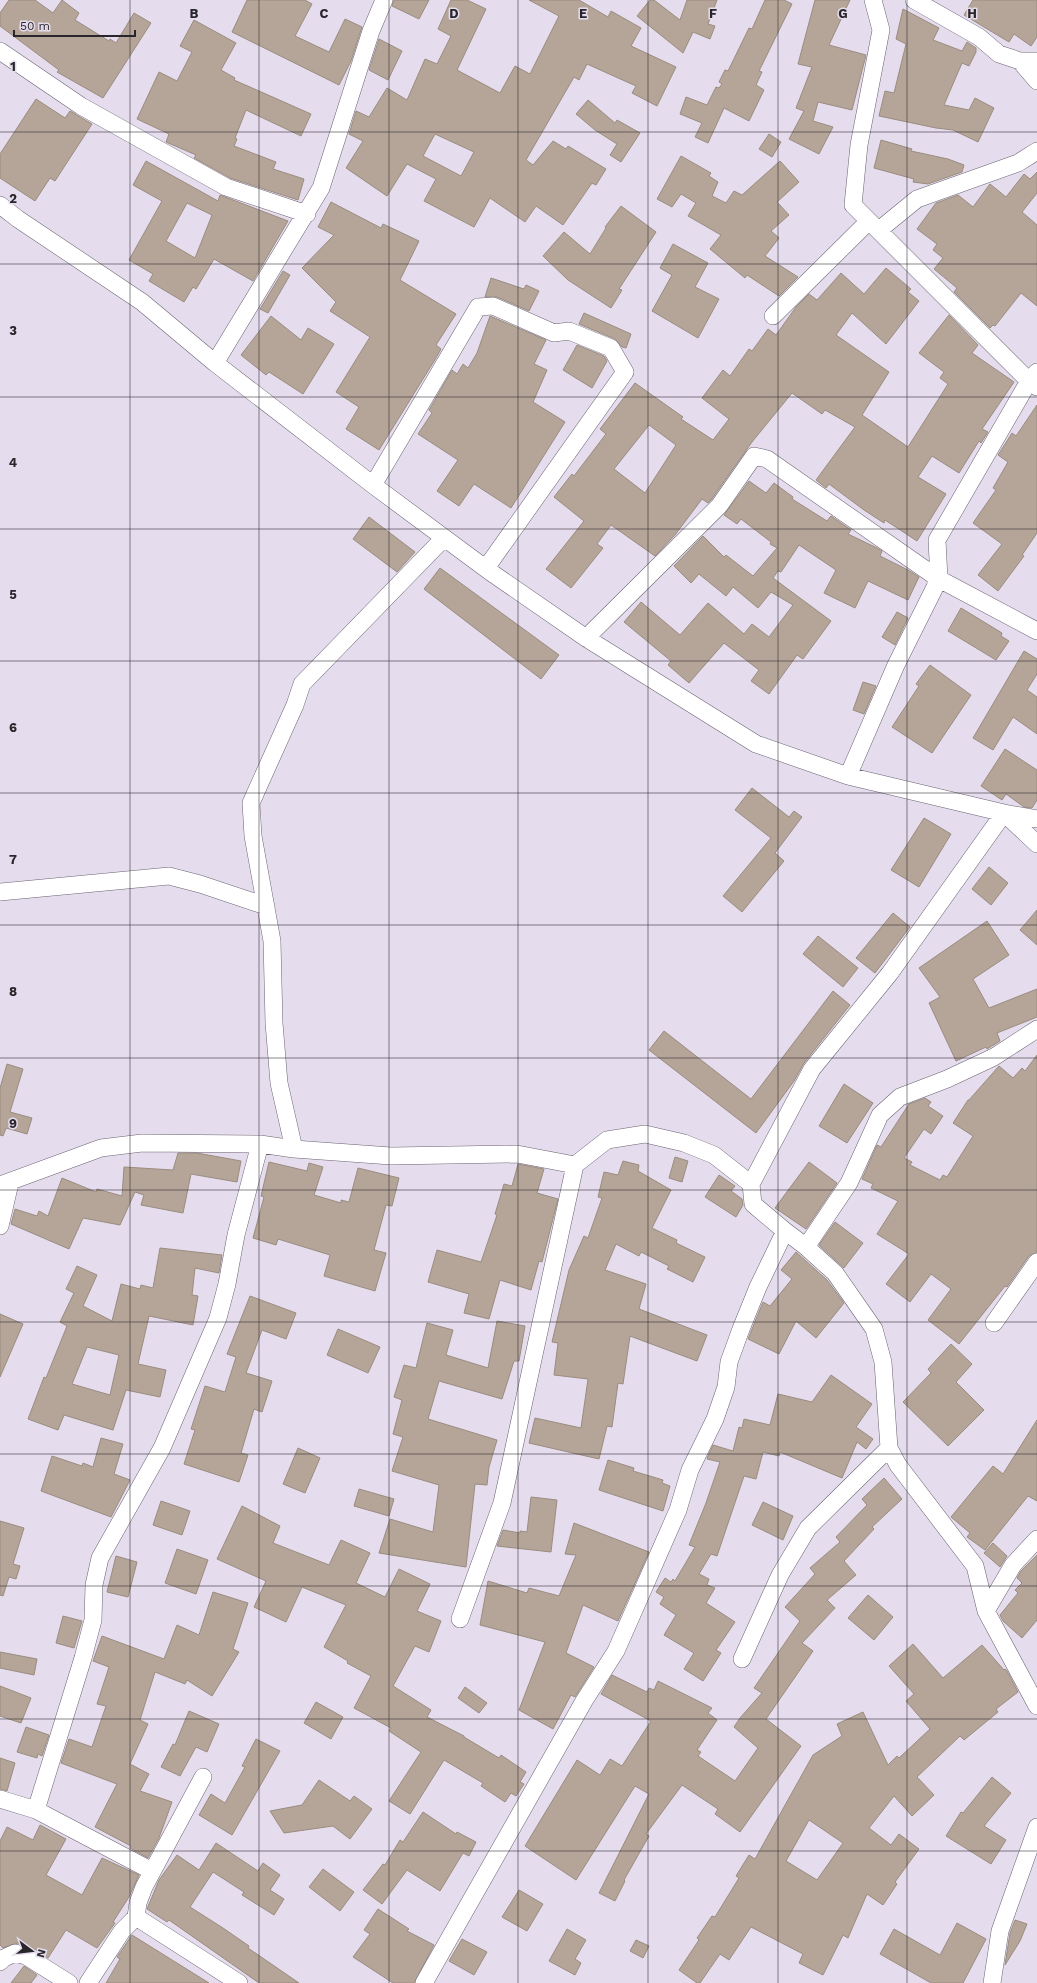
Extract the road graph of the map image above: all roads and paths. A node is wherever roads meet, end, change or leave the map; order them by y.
1 (384, 0) edge
2 (873, 0) edge
3 (914, 0) edge
4 (0, 51) edge
5 (1020, 61) junction
6 (1037, 61) edge
7 (1037, 81) edge
8 (1037, 151) edge
9 (0, 205) edge
10 (307, 214) junction
11 (874, 226) junction
12 (773, 316) dead end
13 (215, 363) junction
14 (1034, 380) edge
15 (373, 485) junction
16 (444, 538) junction
17 (486, 568) junction
18 (939, 579) junction
19 (1037, 631) edge
20 (586, 638) junction
21 (848, 776) junction
22 (1004, 814) junction
23 (1037, 819) edge
24 (1037, 844) edge
25 (0, 892) edge
26 (266, 906) junction
27 (1037, 1029) edge
28 (260, 1144) junction
29 (294, 1149) junction
30 (575, 1165) junction
31 (5, 1184) edge
32 (751, 1184) junction
33 (0, 1226) edge
34 (785, 1231) junction
35 (805, 1246) junction
36 (1037, 1262) edge
37 (994, 1323) dead end
38 (889, 1448) junction
39 (1037, 1539) edge
40 (986, 1611) junction
41 (460, 1619) dead end
42 (742, 1659) dead end
43 (1037, 1706) edge
44 (203, 1777) dead end
45 (0, 1799) edge
46 (36, 1810) junction
47 (1037, 1827) edge
48 (152, 1871) junction
49 (136, 1917) junction
50 (0, 1962) edge
51 (69, 1983) edge
52 (88, 1983) edge
53 (239, 1983) edge
54 (424, 1983) edge
55 (992, 1983) edge

1 - 10 street
2 - 11 street
3 - 5 street
4 - 10 street
5 - 6 street
5 - 7 street
8 - 11 street
9 - 13 street
10 - 13 street
11 - 12 street
11 - 14 street
13 - 15 street
14 - 18 street
15 - 16 street
15 - 17 street
16 - 17 street
16 - 26 street
17 - 20 street
18 - 19 street
18 - 20 street
18 - 21 street
20 - 21 street
21 - 22 street
22 - 23 street
22 - 24 street
22 - 32 street
25 - 26 street
26 - 29 street
27 - 35 street
28 - 29 street
28 - 31 street
28 - 46 street
29 - 30 street
30 - 32 street
30 - 41 street
31 - 33 street
32 - 34 street
34 - 35 street
34 - 54 street
35 - 38 street
36 - 37 street
38 - 40 street
38 - 42 street
39 - 40 street
40 - 43 street
44 - 48 street
45 - 46 street
46 - 48 street
47 - 55 street
48 - 49 street
49 - 52 street
49 - 53 street
50 - 51 street

